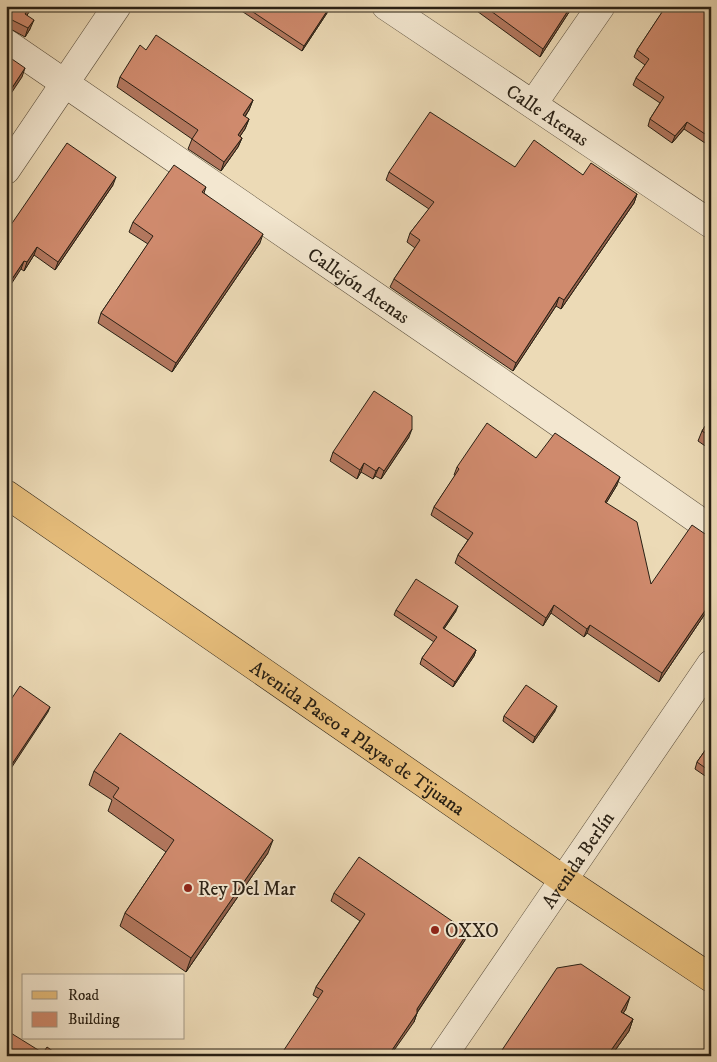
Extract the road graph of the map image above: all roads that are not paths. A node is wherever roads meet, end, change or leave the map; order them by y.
1 (117, 6) edge
2 (386, 6) edge
3 (601, 6) edge
4 (6, 43) edge
5 (66, 84) junction
6 (533, 104) junction
7 (6, 170) edge
8 (711, 224) edge
9 (6, 494) edge
10 (711, 529) edge
11 (711, 664) edge
12 (564, 880) junction
13 (711, 978) edge
14 (443, 1056) edge

1 - 5 street
2 - 6 street, Calle Atenas
3 - 6 street
4 - 5 street, Callejón Atenas
5 - 7 street
5 - 10 street, Callejón Atenas
6 - 8 street, Calle Atenas
9 - 12 main road, Avenida Paseo a Playas de Tijuana
11 - 12 street, Avenida Berlín
12 - 13 main road, Avenida Paseo a Playas de Tijuana
12 - 14 street, Avenida Berlín

